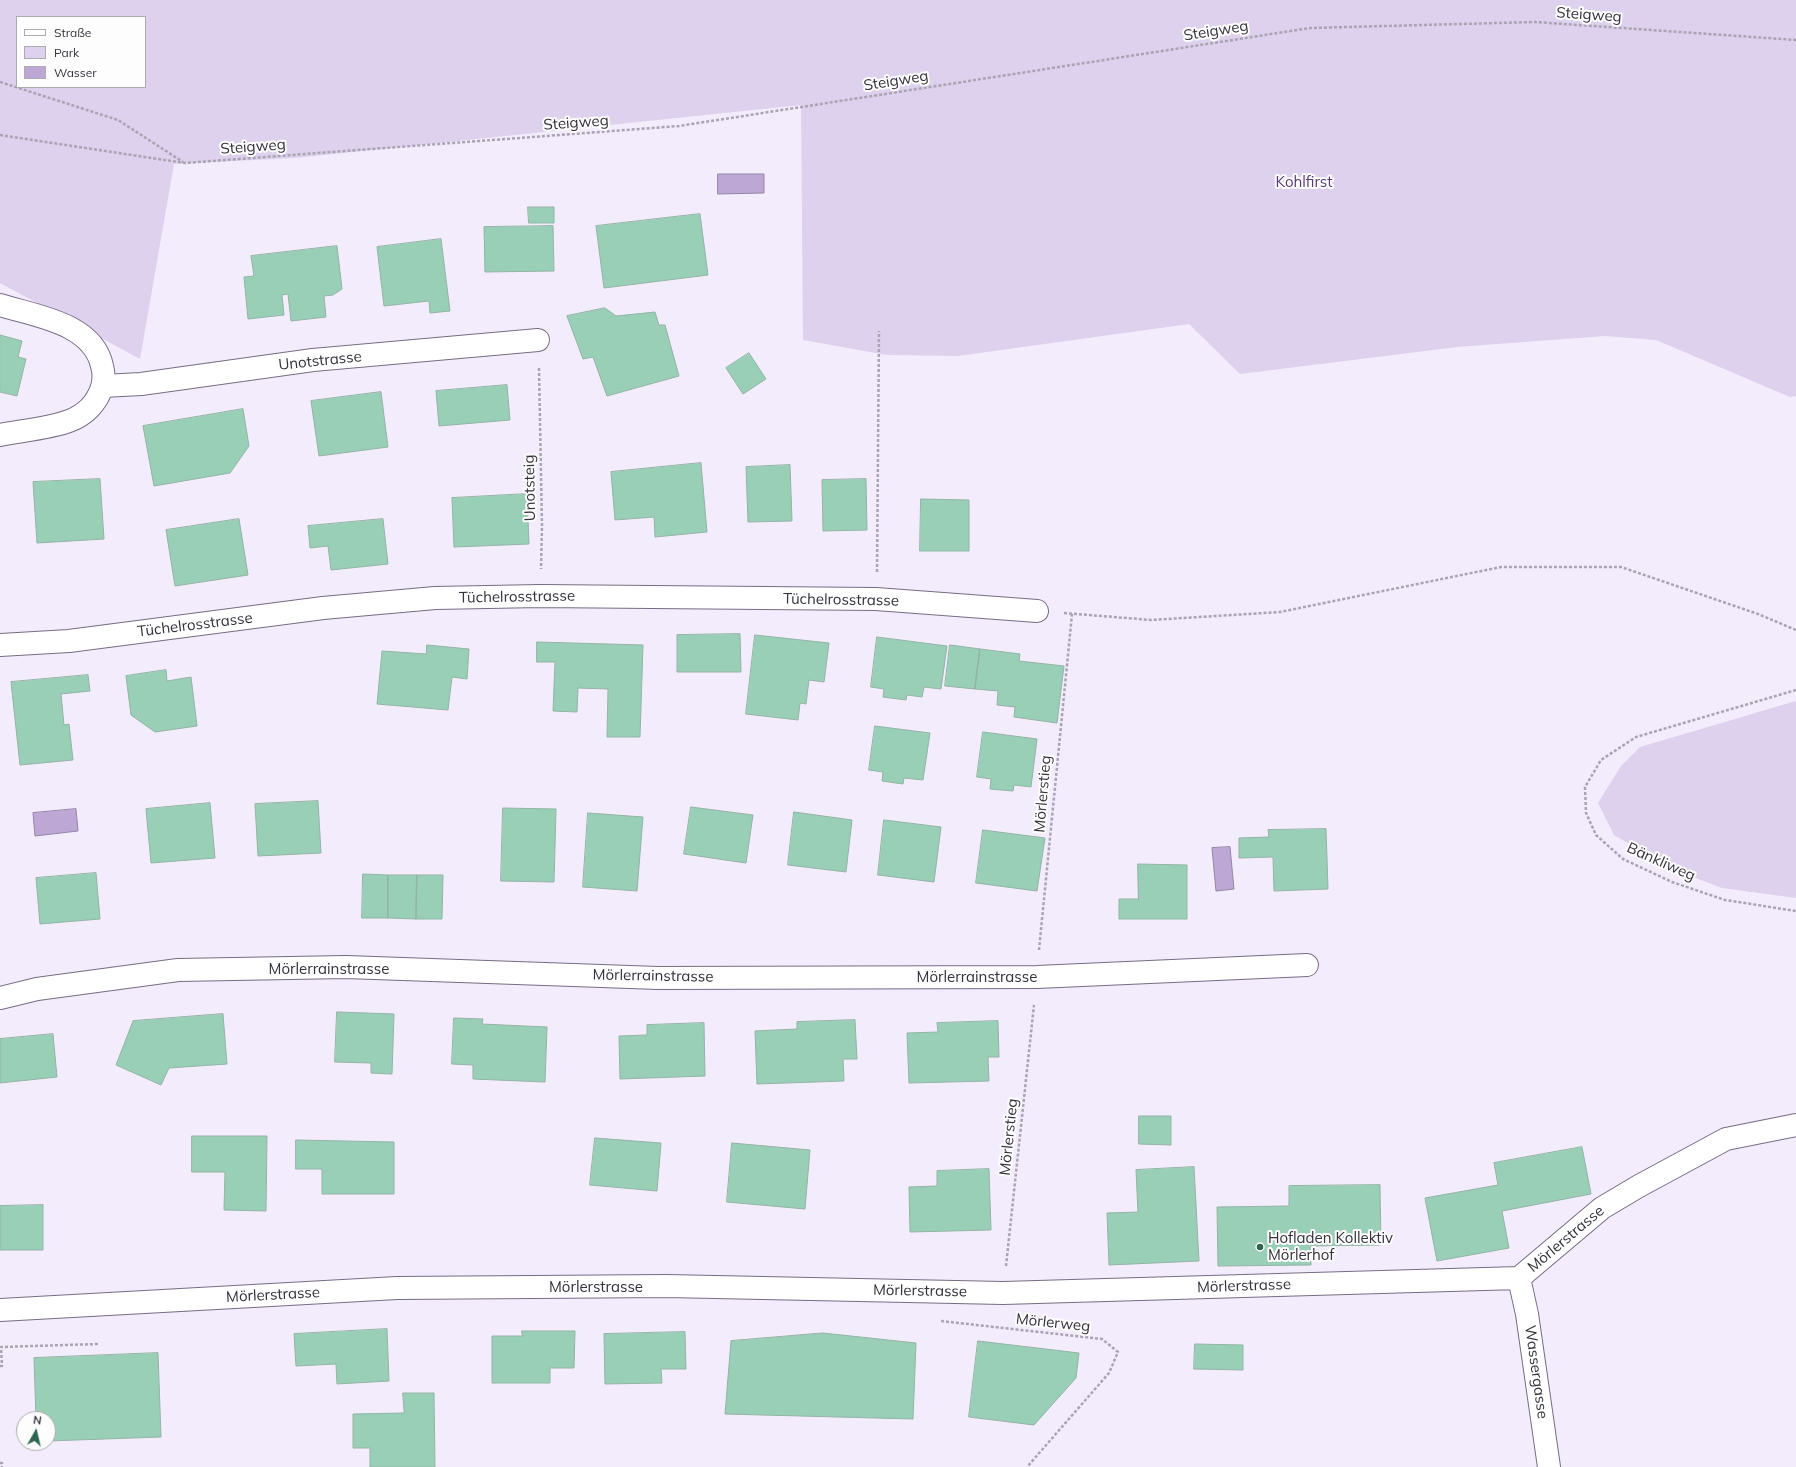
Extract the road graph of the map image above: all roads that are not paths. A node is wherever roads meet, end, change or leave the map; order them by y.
1 (0, 305) edge
2 (538, 340) dead end
3 (103, 386) junction
4 (0, 435) edge
5 (1037, 611) road end
6 (0, 645) edge
7 (1307, 965) dead end
8 (0, 998) edge
9 (1796, 1125) edge
10 (1519, 1278) junction
11 (0, 1310) edge
12 (1549, 1467) edge

1 - 3 street
2 - 3 street, Unotstrasse
3 - 4 street
5 - 6 street, Tüchelrosstrasse
7 - 8 street, Mörlerrainstrasse
9 - 10 street, Mörlerstrasse
10 - 11 street, Mörlerstrasse
10 - 12 street, Wassergasse

